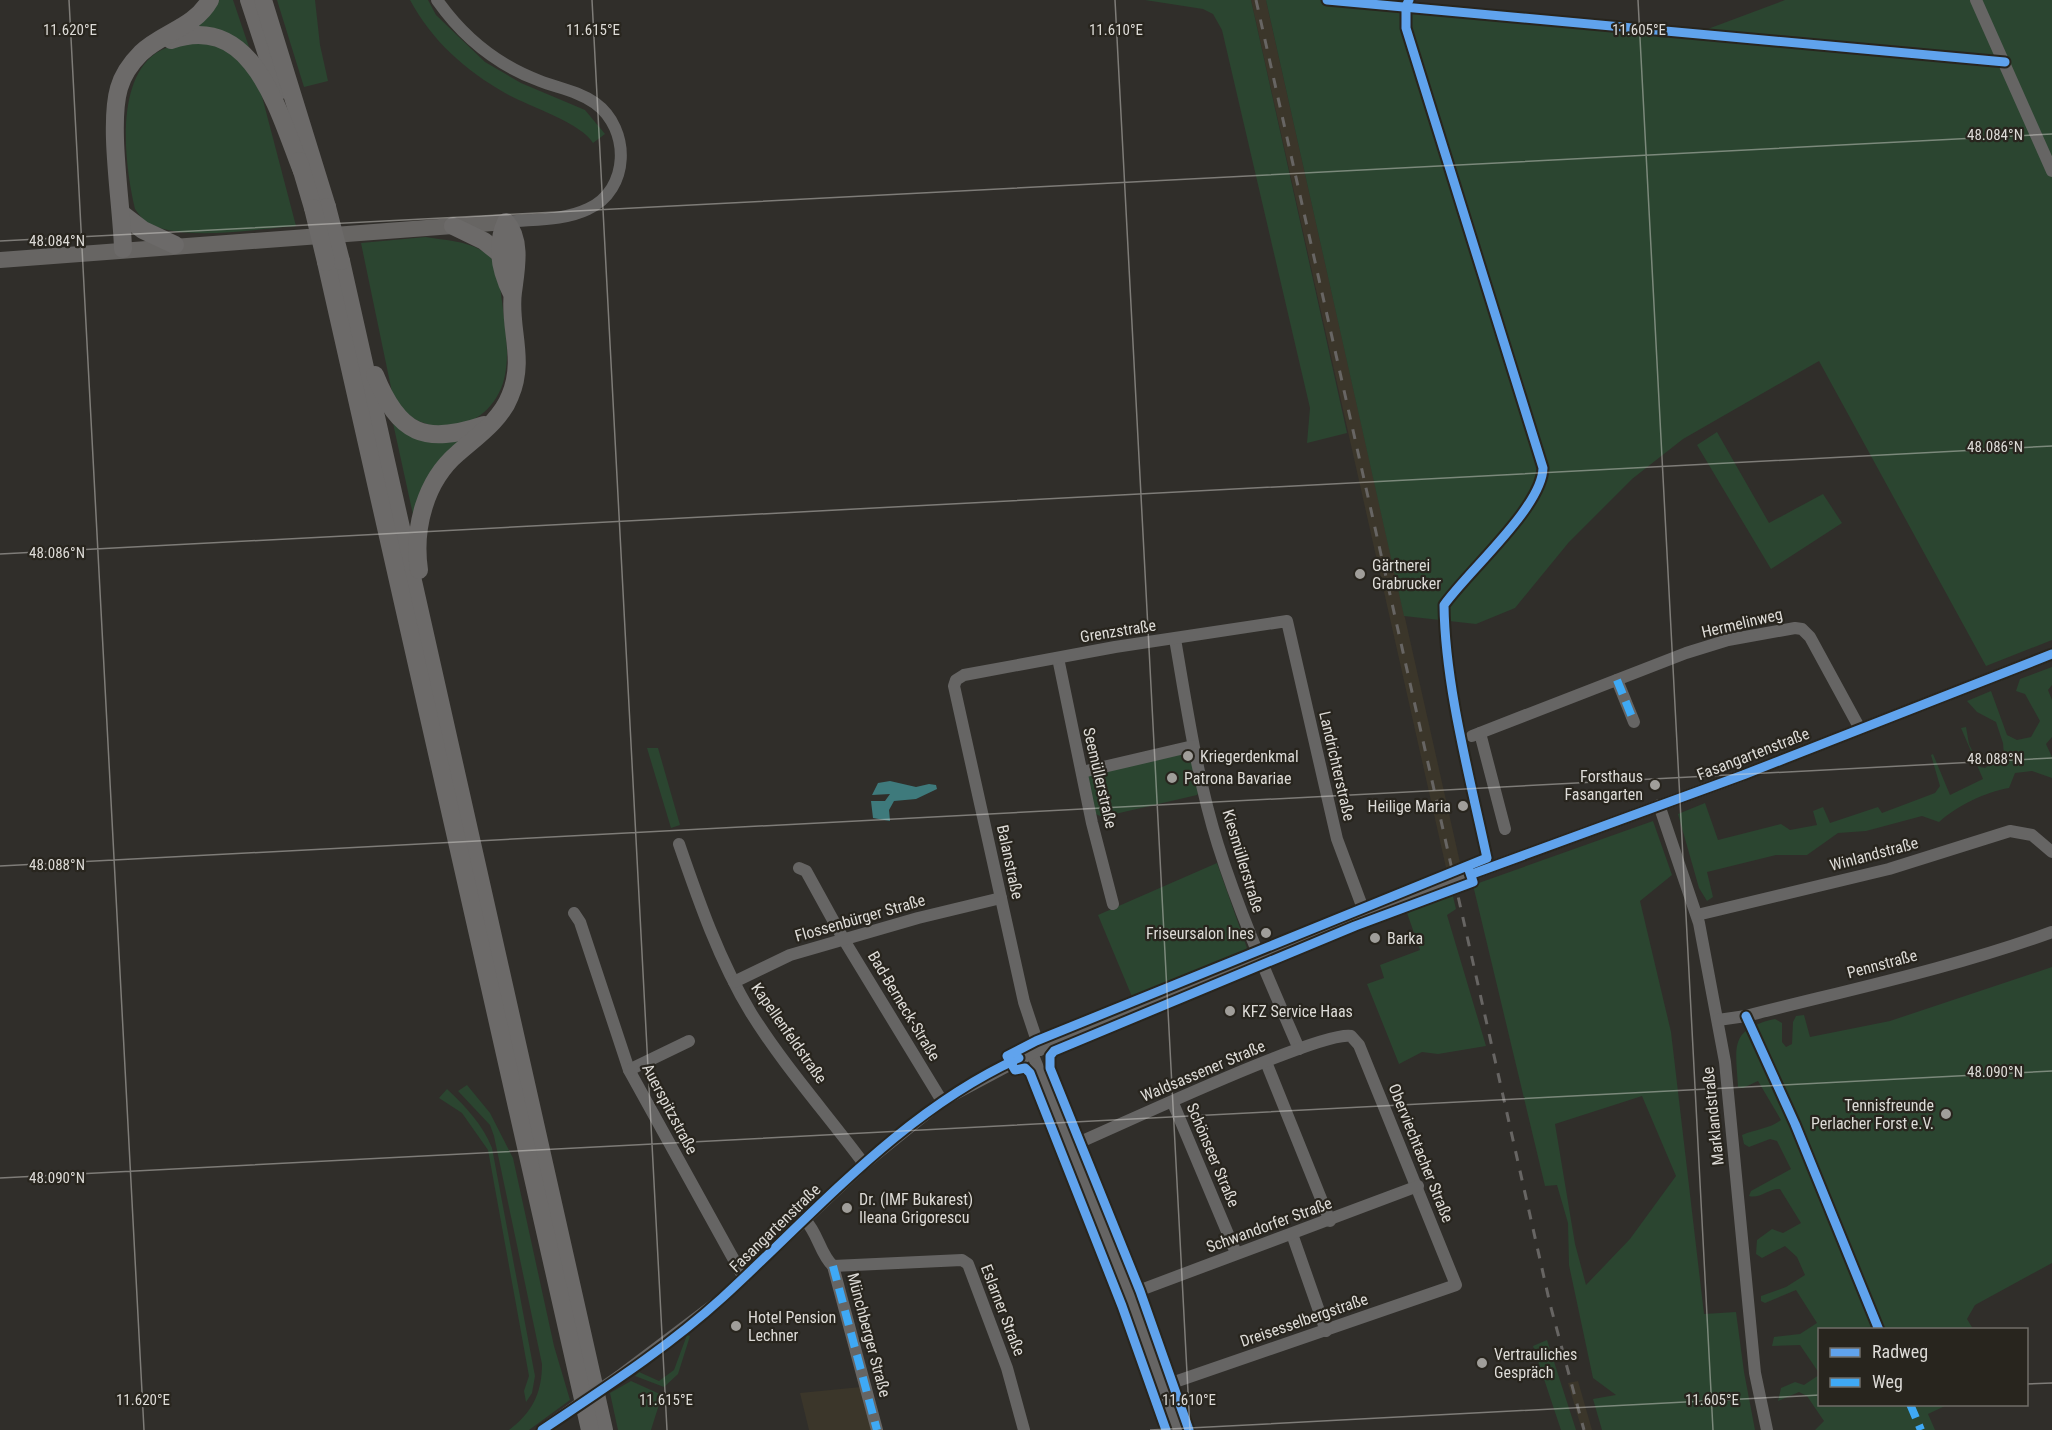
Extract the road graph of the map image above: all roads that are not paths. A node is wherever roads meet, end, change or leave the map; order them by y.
1 (210, 0) edge
2 (249, 0) edge
3 (264, 0) edge
4 (437, 0) edge
5 (1976, 0) edge
6 (146, 48) junction
7 (302, 171) junction
8 (2052, 171) edge
9 (320, 208) junction
10 (122, 214) junction
11 (507, 222) junction
12 (453, 226) junction
13 (175, 245) junction
14 (123, 249) junction
15 (499, 253) junction
16 (0, 260) edge
17 (334, 262) junction
18 (512, 294) junction
19 (354, 319) junction
20 (489, 424) junction
21 (419, 610) junction
22 (1287, 621) joint
23 (1175, 639) junction
24 (2052, 654) edge
25 (1058, 658) junction
26 (956, 680) joint
27 (1617, 680) junction
28 (1634, 722) dead end
29 (1859, 728) junction
30 (1193, 746) junction
31 (1082, 772) junction
32 (1659, 805) junction
33 (1505, 829) dead end
34 (680, 844) dead end
35 (2052, 852) edge
36 (800, 868) dead end
37 (1000, 898) junction
38 (1113, 904) dead end
39 (574, 913) dead end
40 (1365, 914) junction
41 (1697, 915) junction
42 (2052, 932) edge
43 (844, 940) junction
44 (1259, 958) junction
45 (734, 982) junction
46 (1718, 1020) junction
47 (1351, 1036) joint
48 (689, 1041) dead end
49 (1299, 1049) junction
50 (1036, 1051) junction
51 (1266, 1062) junction
52 (630, 1070) junction
53 (942, 1101) junction
54 (1173, 1102) junction
55 (1071, 1146) junction
56 (864, 1164) junction
57 (1418, 1186) junction
58 (806, 1220) junction
59 (1330, 1221) junction
60 (1292, 1234) junction
61 (1236, 1253) junction
62 (833, 1266) junction
63 (744, 1278) junction
64 (1456, 1286) joint
65 (1130, 1294) junction
66 (1326, 1330) junction
67 (1163, 1386) junction
68 (547, 1426) edge
69 (590, 1430) edge
70 (604, 1430) edge
71 (877, 1430) edge
72 (1024, 1430) edge
73 (1177, 1430) edge
74 (1767, 1430) edge

1 - 6 highway
2 - 7 highway
3 - 9 highway
4 - 11 street
5 - 8 street
6 - 7 highway
6 - 10 highway
7 - 9 highway
9 - 17 highway, bridge
10 - 13 highway
10 - 14 highway
11 - 12 main road
11 - 15 highway
11 - 18 highway
12 - 13 main road
12 - 15 highway
13 - 14 main road
14 - 16 main road
15 - 18 highway
17 - 19 highway
17 - 69 highway
18 - 20 highway
19 - 20 highway
19 - 21 highway
20 - 21 highway
21 - 70 highway
22 - 23 street, Grenzstraße
22 - 40 street, Landrichterstraße
23 - 25 street, Grenzstraße
23 - 30 street, Kiesmüllerstraße
24 - 29 street, Fasangartenstraße
25 - 26 street, Grenzstraße
25 - 31 street, Seemüllerstraße
26 - 37 street, Balanstraße
27 - 28 street
27 - 29 street, Hermelinweg
27 - 33 street, Hermelinweg
29 - 32 street, Fasangartenstraße
30 - 31 street
30 - 44 street, Kiesmüllerstraße
31 - 38 street, Seemüllerstraße
32 - 40 street, Fasangartenstraße, bridge
32 - 41 street, Marklandstraße
34 - 45 street, Kapellenfeldstraße
35 - 41 street, Winlandstraße
36 - 43 street, Bad-Berneck-Straße
37 - 43 street, Flossenbürger Straße
37 - 50 street, Balanstraße
39 - 52 street, Auerspitzstraße
40 - 44 street, Fasangartenstraße
41 - 46 street, Marklandstraße
42 - 46 street, Pennstraße
43 - 45 street, Flossenbürger Straße
43 - 53 street, Bad-Berneck-Straße
44 - 49 street, Kiesmüllerstraße
44 - 50 street, Fasangartenstraße
45 - 56 street, Kapellenfeldstraße
46 - 74 street, Marklandstraße
47 - 49 street, Waldsassener Straße
47 - 57 street, Oberviechtacher Straße
48 - 52 street
49 - 51 street, Waldsassener Straße
50 - 53 street, Fasangartenstraße
50 - 55 street, Balanstraße
51 - 54 street, Waldsassener Straße
51 - 59 street
52 - 63 street, Auerspitzstraße
53 - 56 street, Fasangartenstraße
54 - 55 street, Waldsassener Straße
54 - 61 street, Schönseer Straße
55 - 65 street, Balanstraße
56 - 58 street, Fasangartenstraße
57 - 59 street, Schwandorfer Straße
57 - 64 street, Oberviechtacher Straße
58 - 62 street, Münchberger Straße
58 - 63 street, Fasangartenstraße
59 - 60 street, Schwandorfer Straße
60 - 61 street, Schwandorfer Straße
60 - 66 street
61 - 65 street, Schwandorfer Straße
62 - 71 street, Münchberger Straße
62 - 72 street, Eslarner Straße
63 - 68 street, Fasangartenstraße, bridge
64 - 66 street, Dreisesselbergstraße
65 - 67 street, Balanstraße
66 - 67 street, Dreisesselbergstraße
67 - 73 street, Balanstraße

